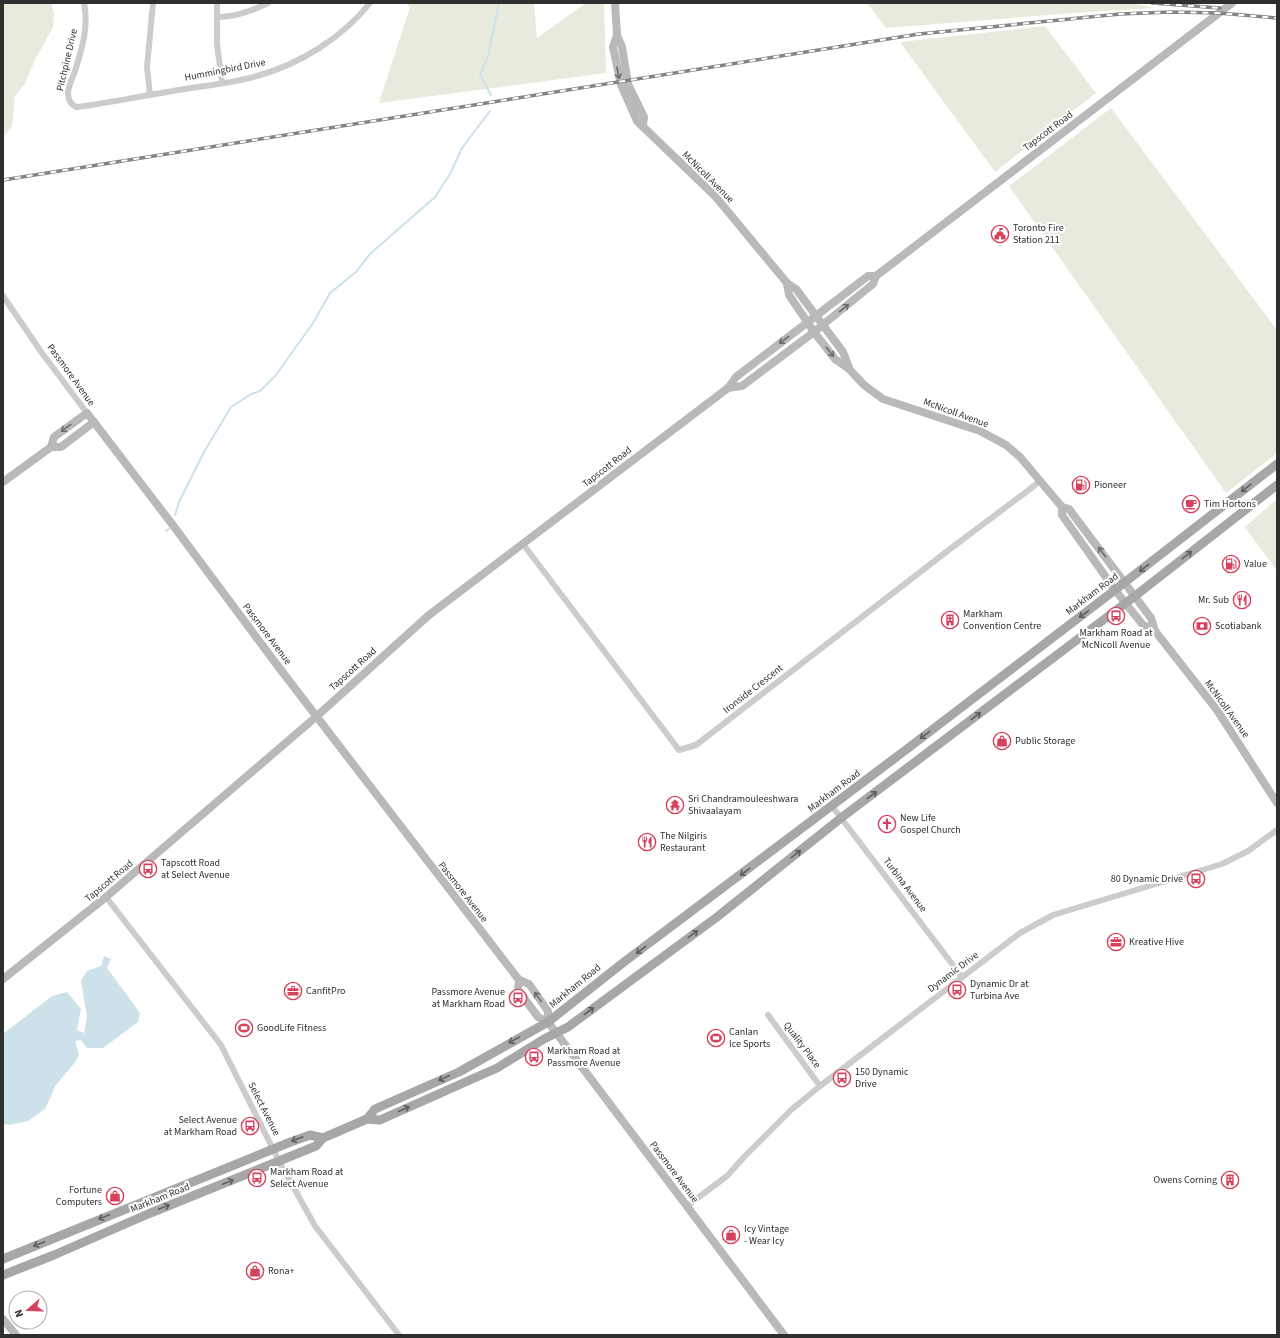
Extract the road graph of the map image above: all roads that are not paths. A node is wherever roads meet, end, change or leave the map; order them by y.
1 (84, 3) edge
2 (153, 3) edge
3 (217, 3) edge
4 (268, 3) edge
5 (370, 3) edge
6 (615, 3) edge
7 (1232, 3) edge
8 (217, 17) junction
9 (222, 82) junction
10 (150, 95) junction
11 (87, 105) joint
12 (876, 276) junction
13 (787, 283) junction
14 (3, 296) edge
15 (815, 316) junction
16 (807, 323) junction
17 (822, 326) junction
18 (814, 332) junction
19 (849, 369) junction
20 (728, 388) junction
21 (87, 413) junction
22 (94, 422) junction
23 (51, 447) junction
24 (1277, 464) edge
25 (1040, 480) junction
26 (3, 482) edge
27 (1277, 485) edge
28 (1062, 507) junction
29 (523, 544) junction
30 (1125, 583) junction
31 (1115, 590) junction
32 (1134, 596) junction
33 (1125, 603) junction
34 (1155, 631) junction
35 (317, 716) junction
36 (1277, 803) edge
37 (832, 806) junction
38 (841, 818) junction
39 (1277, 830) edge
40 (106, 897) junction
41 (962, 977) junction
42 (3, 979) edge
43 (519, 980) junction
44 (768, 1015) dead end
45 (548, 1022) junction
46 (557, 1034) junction
47 (820, 1086) junction
48 (367, 1119) junction
49 (322, 1138) junction
50 (273, 1149) junction
51 (279, 1161) junction
52 (688, 1206) junction
53 (3, 1259) edge
54 (3, 1275) edge
55 (3, 1319) edge
56 (16, 1335) edge
57 (399, 1335) edge
58 (784, 1335) edge

1 - 11 street, Pitchpine Drive
2 - 10 street
3 - 8 street
4 - 8 street
5 - 9 street, Hummingbird Drive
6 - 13 street, McNicoll Avenue
7 - 12 street, Tapscott Road
8 - 9 street
9 - 10 street, Hummingbird Drive
10 - 11 street, Hummingbird Drive
12 - 15 street, Tapscott Road
17 -> 12 street, Tapscott Road
13 - 15 street, McNicoll Avenue
13 - 16 street, McNicoll Avenue
14 - 21 street, Passmore Avenue
15 - 16 street, Tapscott Road
15 - 17 street, McNicoll Avenue
16 - 18 street, McNicoll Avenue
16 -> 20 street, Tapscott Road
17 - 18 street, Tapscott Road
17 - 19 street, McNicoll Avenue
18 -> 19 street, McNicoll Avenue
18 - 20 street, Tapscott Road
19 - 25 street, McNicoll Avenue
20 - 29 street, Tapscott Road
21 - 22 street, Passmore Avenue
21 -> 23 street
22 - 23 street
22 - 35 street, Passmore Avenue
23 - 26 street
24 -> 30 main road, Markham Road
25 - 28 street, McNicoll Avenue
25 - 29 street, Ironside Crescent
32 -> 27 main road, Markham Road
30 -> 28 street, McNicoll Avenue
28 - 31 street, McNicoll Avenue
29 - 35 street, Tapscott Road
30 - 31 main road, Markham Road
30 - 32 street, McNicoll Avenue
31 - 33 street, McNicoll Avenue
31 -> 37 main road, Markham Road
32 - 33 main road, Markham Road
32 - 34 street, McNicoll Avenue
33 - 34 street, McNicoll Avenue
38 -> 33 main road, Markham Road
34 - 36 street, McNicoll Avenue
35 - 40 street, Tapscott Road
35 - 43 street, Passmore Avenue
37 - 38 street, Turbina Avenue
37 -> 45 main road, Markham Road
38 - 41 street, Turbina Avenue
46 -> 38 main road, Markham Road
39 - 41 street, Dynamic Drive
40 - 42 street, Tapscott Road
40 - 50 street, Select Avenue
41 - 47 street, Dynamic Drive
45 -> 43 street, Passmore Avenue
43 - 45 street, Passmore Avenue
44 - 47 street, Quality Place
45 - 46 street, Passmore Avenue
45 -> 48 main road, Markham Road
48 -> 46 main road, Markham Road
46 - 52 street, Passmore Avenue
47 - 52 street, Dynamic Drive
48 - 49 main road, Markham Road
49 -> 50 main road, Markham Road
49 - 51 main road, Markham Road
50 - 51 street, Select Avenue
50 -> 53 main road, Markham Road
54 -> 51 main road, Markham Road
51 - 57 street, Select Avenue
52 - 58 street, Passmore Avenue
55 - 56 street

